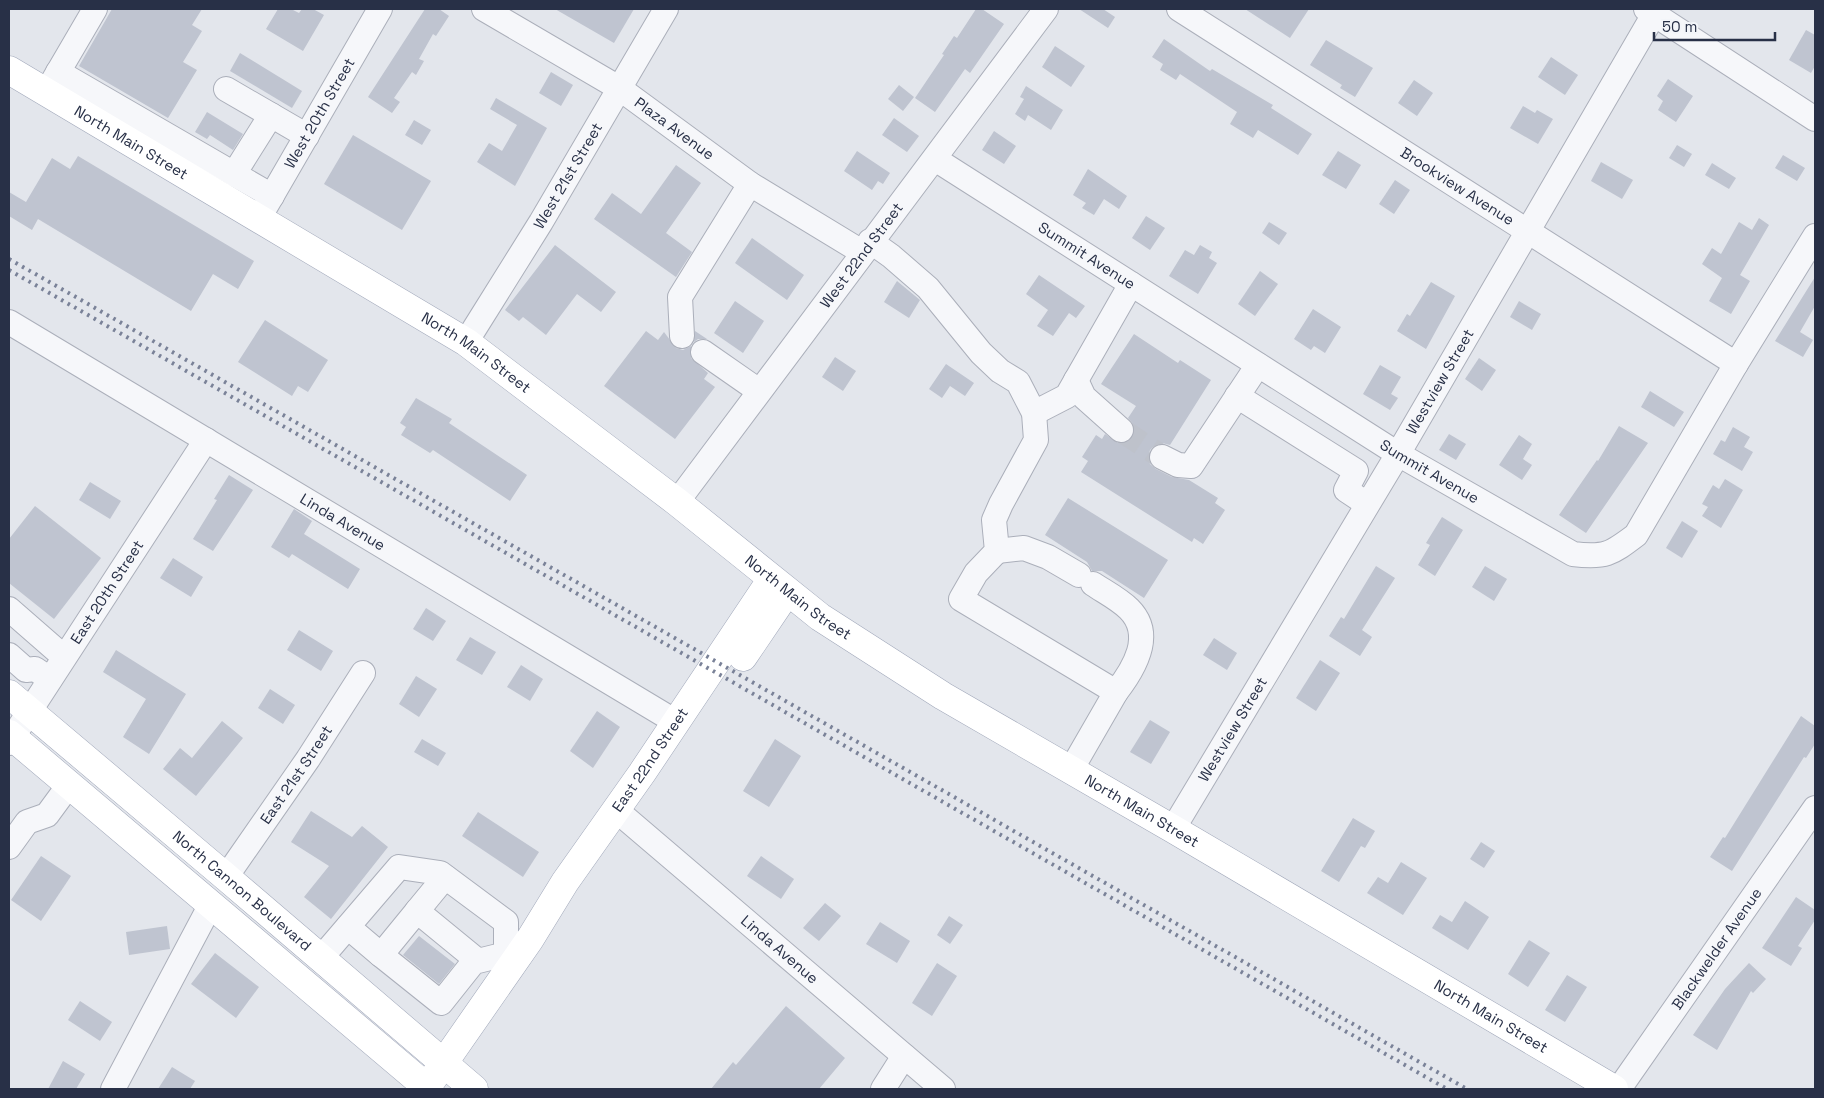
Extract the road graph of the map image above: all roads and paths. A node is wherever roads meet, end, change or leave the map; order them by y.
1 (95, 9) edge
2 (380, 9) edge
3 (484, 9) edge
4 (666, 9) edge
5 (1046, 9) edge
6 (1179, 9) edge
7 (1653, 10) edge
8 (9, 70) edge
9 (53, 82) junction
10 (619, 88) junction
11 (226, 89) dead end
12 (270, 115) junction
13 (1815, 119) edge
14 (307, 136) junction
15 (935, 160) junction
16 (206, 172) junction
17 (234, 174) junction
18 (750, 184) junction
19 (266, 207) junction
20 (1528, 232) junction
21 (1815, 236) edge
22 (866, 246) junction
23 (1131, 284) junction
24 (9, 322) edge
25 (682, 336) dead end
26 (466, 342) junction
27 (703, 352) dead end
28 (1258, 364) junction
29 (1736, 364) junction
30 (1076, 380) junction
31 (760, 391) junction
32 (1237, 396) junction
33 (1034, 413) junction
34 (1121, 430) tunnel mouth
35 (206, 440) junction
36 (1398, 454) junction
37 (1162, 457) tunnel mouth
38 (677, 502) junction
39 (1367, 504) junction
40 (997, 551) junction
41 (779, 586) junction
42 (9, 609) edge
43 (9, 654) edge
44 (64, 657) junction
45 (363, 673) dead end
46 (50, 679) junction
47 (1116, 692) junction
48 (9, 694) edge
49 (29, 711) junction
50 (676, 722) junction
51 (10, 738) edge
52 (1071, 770) junction
53 (68, 785) junction
54 (1815, 808) edge
55 (623, 815) junction
56 (1173, 829) junction
57 (9, 847) edge
58 (226, 877) junction
59 (445, 877) junction
60 (210, 906) junction
61 (416, 911) junction
62 (348, 927) junction
63 (381, 955) junction
64 (321, 958) junction
65 (510, 958) junction
66 (476, 959) junction
67 (904, 1056) junction
68 (443, 1063) junction
69 (113, 1089) edge
70 (427, 1089) edge
71 (474, 1089) edge
72 (882, 1089) edge
73 (943, 1089) edge
74 (1614, 1089) edge
75 (1619, 1089) edge

1 - 9 street
2 - 14 street, West 20th Street
3 - 10 street, Plaza Avenue
4 - 10 street, West 21st Street
5 - 15 street, West 22nd Street
6 - 20 street, Brookview Avenue
7 - 13 street
7 - 20 street, Westview Street
8 - 9 main road, North Main Street
9 - 16 main road, North Main Street
10 - 18 street, Plaza Avenue
10 - 26 street, West 21st Street
11 - 12 street
12 - 14 street
12 - 17 street
14 - 19 street, West 20th Street
15 - 22 street, West 22nd Street
15 - 23 street, Summit Avenue
16 - 17 street
16 - 19 main road, North Main Street
17 - 19 street
18 - 22 street, Plaza Avenue
18 - 25 street
19 - 26 main road, North Main Street
20 - 29 street, Brookview Avenue
20 - 36 street, Westview Street
21 - 29 street, Summit Avenue
22 - 31 street, West 22nd Street
22 - 33 street, Plaza Avenue
23 - 28 street, Summit Avenue
23 - 30 street
24 - 35 street, Linda Avenue
26 - 38 main road, North Main Street
27 - 31 street
28 - 32 street
28 - 36 street, Summit Avenue
29 - 36 street, Summit Avenue
30 - 33 street
30 - 34 street
31 - 38 street, West 22nd Street
32 - 37 street
32 - 39 street
33 - 40 street
35 - 44 street, East 20th Street
35 - 50 street, Linda Avenue
36 - 39 street, Westview Street
38 - 41 main road, North Main Street
39 - 56 street, Westview Street
40 - 47 street
40 - 47 street
41 - 50 main road, East 22nd Street
41 - 52 main road, North Main Street
41 - 55 main road, East 22nd Street
42 - 44 street
43 - 46 street
44 - 46 street, East 20th Street
45 - 58 street, East 21st Street
46 - 49 street, East 20th Street
47 - 52 street
48 - 49 main road, North Cannon Boulevard
49 - 51 street, East 20th Street
49 - 58 main road, North Cannon Boulevard
50 - 55 main road, East 22nd Street
51 - 53 main road
52 - 56 main road, North Main Street
53 - 57 street
53 - 60 main road
54 - 75 street, Blackwelder Avenue
55 - 65 main road, East 22nd Street
55 - 67 street, Linda Avenue
56 - 74 main road, North Main Street
58 - 64 main road, North Cannon Boulevard
59 - 61 street
59 - 62 street
59 - 65 street
60 - 69 street
60 - 70 main road
61 - 63 street
61 - 66 street
62 - 63 street
62 - 64 street
63 - 66 street
64 - 68 main road, North Cannon Boulevard
65 - 66 street
65 - 68 main road, East 22nd Street
67 - 72 street
67 - 73 street, Linda Avenue
68 - 70 main road, East 22nd Street
68 - 71 main road, North Cannon Boulevard

